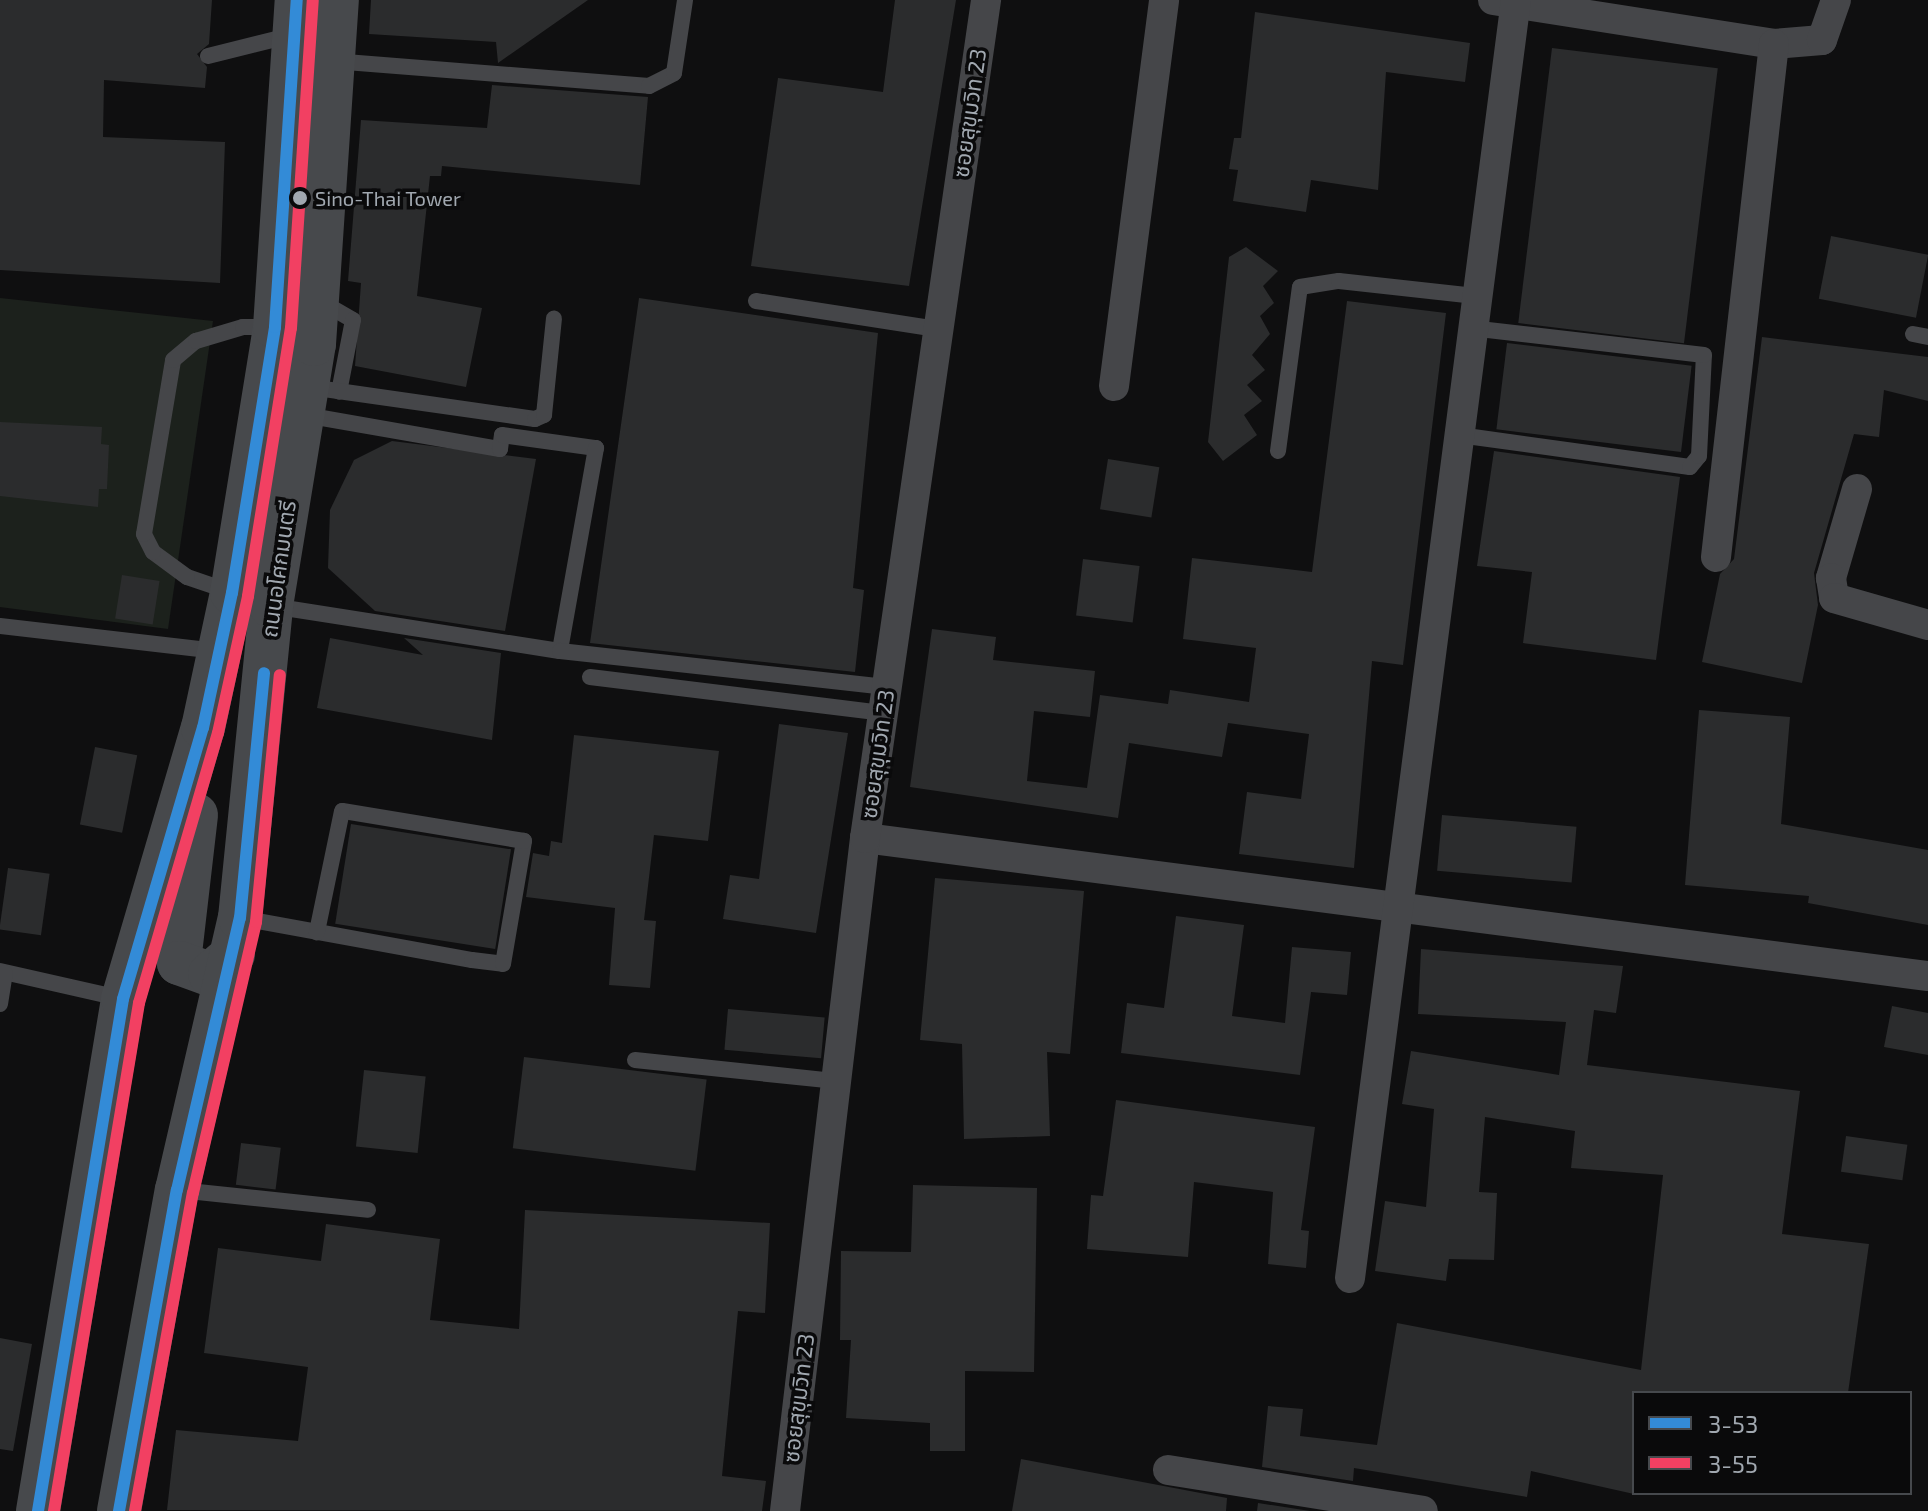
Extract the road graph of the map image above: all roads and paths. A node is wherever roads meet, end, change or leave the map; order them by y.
1 (337, 0) edge
2 (685, 0) edge
3 (986, 0) edge
4 (1164, 0) edge
5 (1836, 0) edge
6 (1508, 1) edge
7 (295, 17) edge
8 (1774, 44) junction
9 (208, 56) dead end
10 (332, 61) junction
11 (1475, 296) junction
12 (756, 301) dead end
13 (554, 319) dead end
14 (275, 327) junction
15 (1471, 328) junction
16 (937, 329) junction
17 (1114, 386) dead end
18 (317, 398) junction
19 (1459, 435) junction
20 (1278, 451) dead end
21 (1857, 489) dead end
22 (1716, 557) dead end
23 (252, 599) junction
24 (1928, 625) edge
25 (0, 626) edge
26 (221, 651) junction
27 (560, 651) junction
28 (590, 677) dead end
29 (884, 700) junction
30 (203, 728) junction
31 (865, 838) junction
32 (1400, 903) junction
33 (317, 932) junction
34 (236, 936) junction
35 (3, 972) edge
36 (1928, 976) edge
37 (123, 999) junction
38 (0, 1004) edge
39 (635, 1060) dead end
40 (834, 1081) junction
41 (177, 1190) junction
42 (368, 1210) dead end
43 (1350, 1278) dead end
44 (1168, 1470) dead end
45 (38, 1511) edge
46 (119, 1511) edge
47 (785, 1511) edge
48 (1423, 1511) edge

1 - 10 main road, ถนนอโศกมนตรี
2 - 10 lane
3 - 16 street, ซอยสุขุมวิท 23
4 - 17 street
5 - 8 street
6 - 8 street
6 - 11 street
7 - 9 lane
7 - 14 main road, ถนนอโศกมนตรี
8 - 22 street
10 - 18 main road, ถนนอโศกมนตรี
11 - 15 street
11 - 20 lane
12 - 16 lane
13 - 18 lane
14 - 23 main road, ถนนอโศกมนตรี
14 - 23 lane
15 - 19 street
15 - 19 lane
16 - 29 street, ซอยสุขุมวิท 23
18 - 23 main road, ถนนอโศกมนตรี
18 - 27 lane
19 - 32 street
21 - 24 street
23 - 26 main road, ถนนอโศกมนตรี
23 - 27 lane
23 - 34 main road, ถนนอโศกมนตรี
25 - 26 lane
26 - 30 main road, ถนนอโศกมนตรี
27 - 29 lane
28 - 29 lane
29 - 31 street, ซอยสุขุมวิท 23
30 - 34 main road
30 - 37 main road, ถนนอโศกมนตรี
31 - 32 street
31 - 40 street, ซอยสุขุมวิท 23
32 - 36 street
32 - 43 street
33 - 33 lane
33 - 34 lane
34 - 41 main road, ถนนอโศกมนตรี
35 - 37 lane
35 - 38 lane
37 - 45 main road, ถนนอโศกมนตรี
39 - 40 lane
40 - 47 street, ซอยสุขุมวิท 23
41 - 42 lane
41 - 46 main road, ถนนอโศกมนตรี
44 - 48 street

